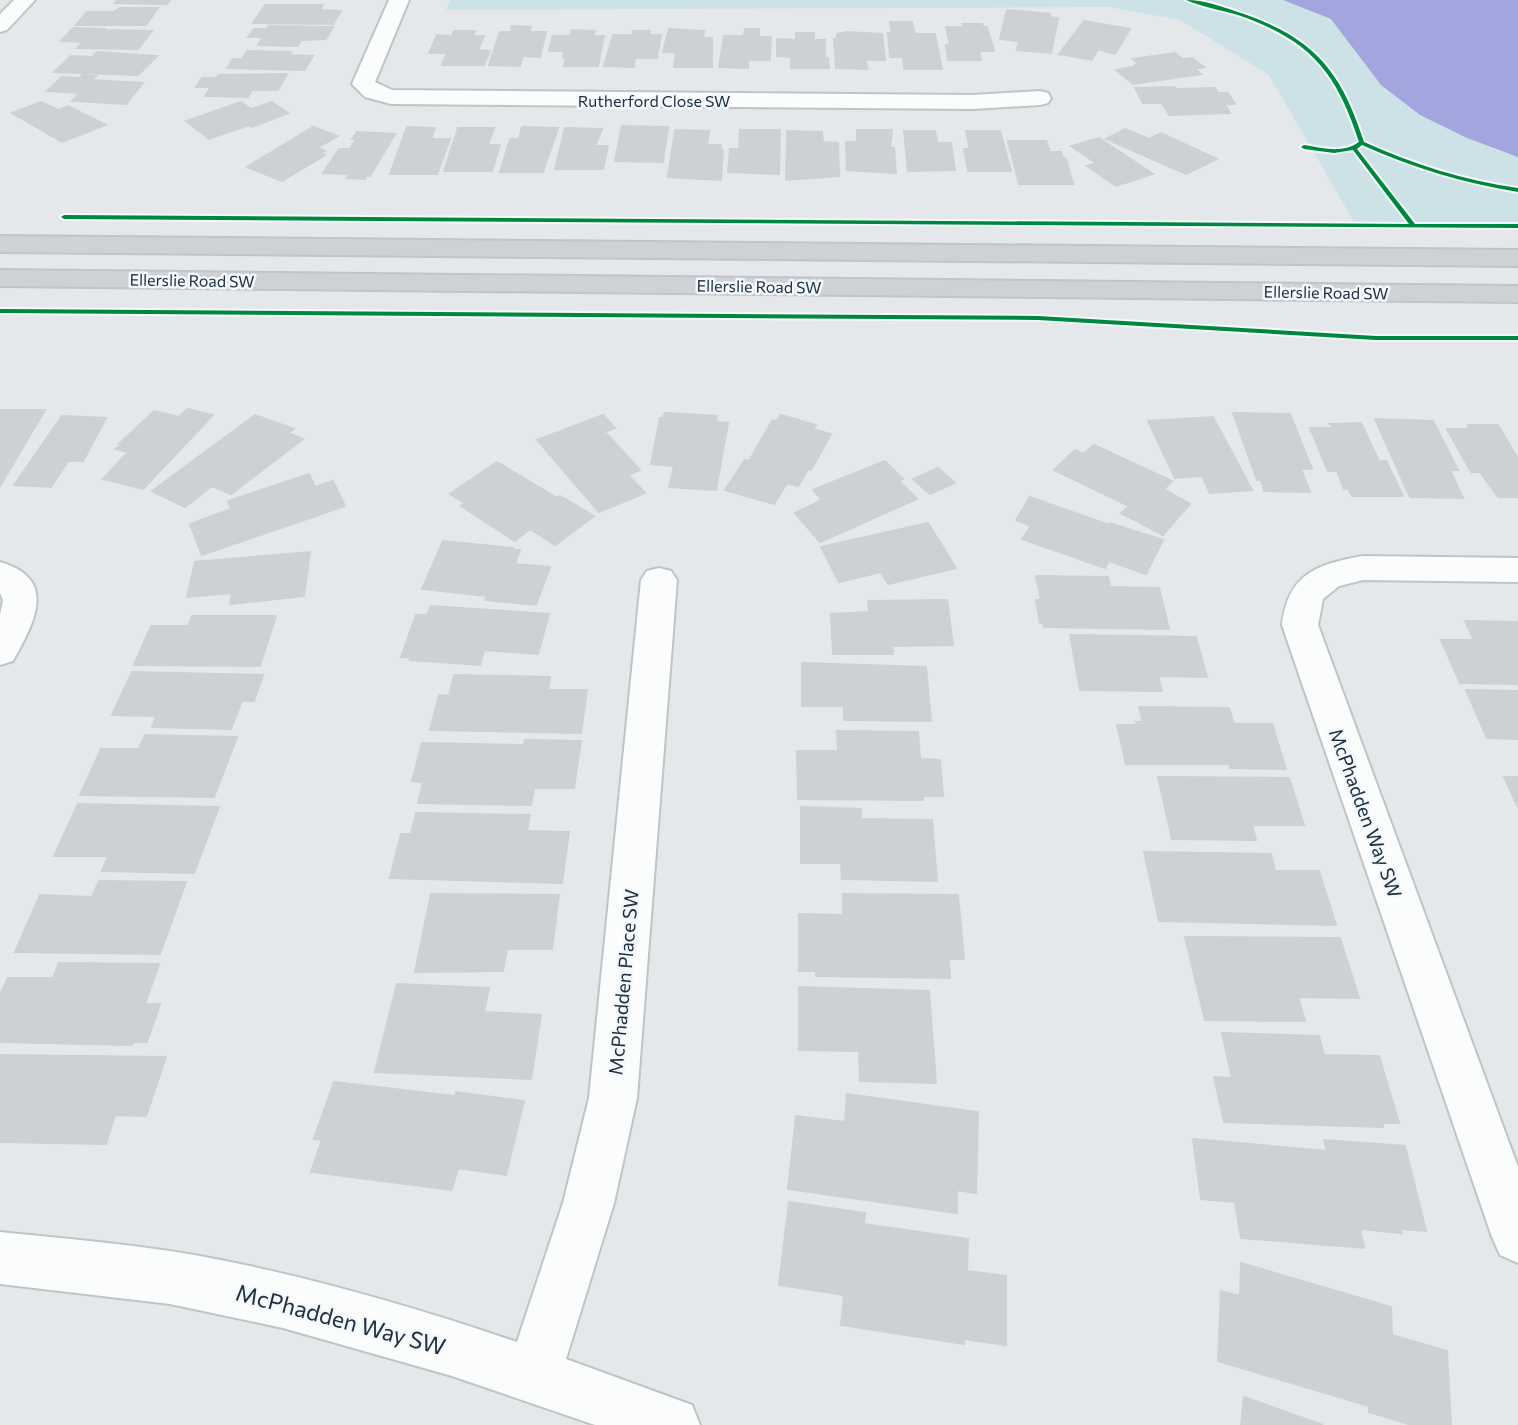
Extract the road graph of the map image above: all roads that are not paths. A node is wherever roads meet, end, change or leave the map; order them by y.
1 (25, 0) edge
2 (399, 0) edge
3 (0, 26) edge
4 (1040, 98) dead end
5 (0, 244) edge
6 (1518, 258) edge
7 (0, 278) edge
8 (1518, 294) edge
9 (1518, 570) edge
10 (0, 574) edge
11 (659, 580) dead end
12 (0, 652) edge
13 (1518, 1237) edge
14 (0, 1258) edge
15 (534, 1374) junction
16 (672, 1425) edge

1 - 3 street
2 - 4 street, Rutherford Close SW
5 - 6 main road, Ellerslie Road SW
7 - 8 main road, Ellerslie Road SW
9 - 13 street, McPhadden Way SW
10 - 12 street
11 - 15 street, McPhadden Place SW
14 - 15 street, McPhadden Way SW
15 - 16 street, McPhadden Way SW

